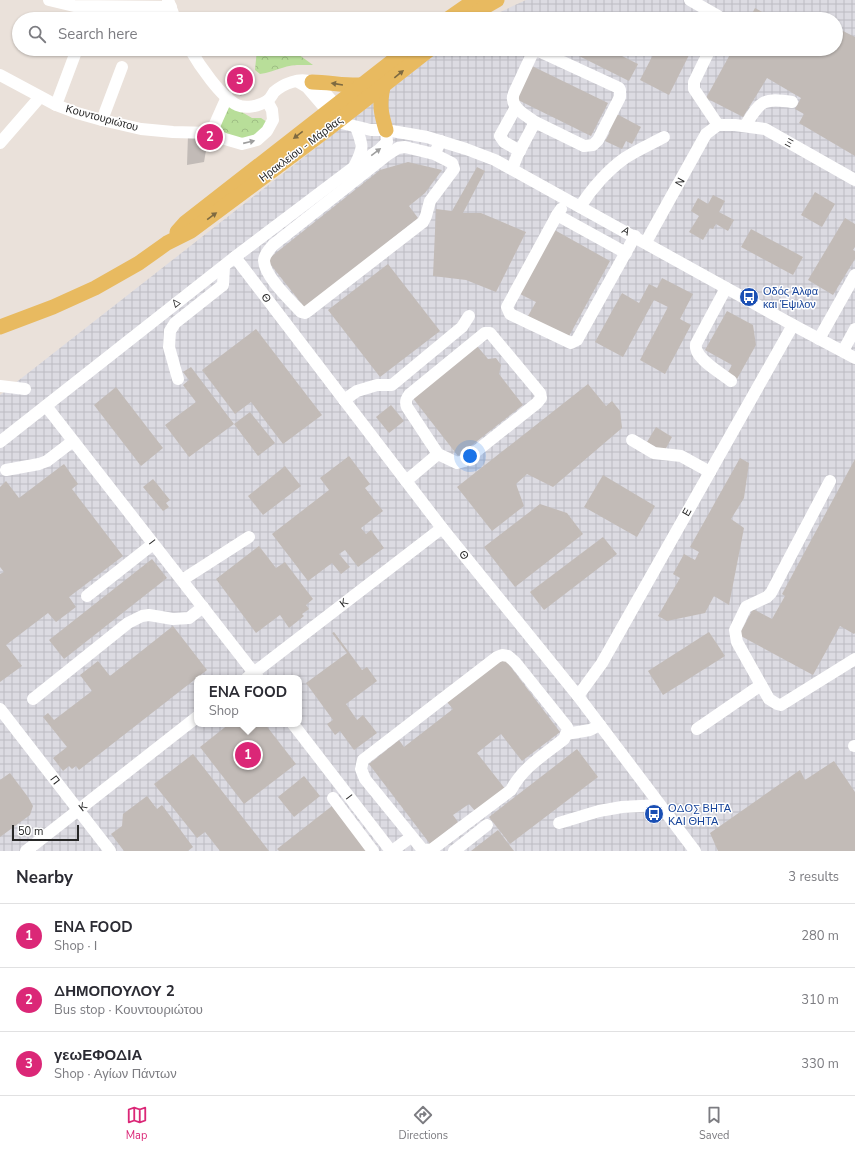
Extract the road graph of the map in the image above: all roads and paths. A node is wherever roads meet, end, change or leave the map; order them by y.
1 (49, 0) edge
2 (475, 0) edge
3 (497, 0) edge
4 (690, 0) edge
5 (170, 3) edge
6 (458, 12) edge
7 (478, 12) edge
8 (711, 12) edge
9 (74, 56) edge
10 (195, 56) edge
11 (399, 56) edge
12 (421, 56) edge
13 (530, 56) edge
14 (549, 56) edge
15 (707, 56) edge
16 (122, 67) dead end
17 (0, 75) edge
18 (305, 81) junction
19 (362, 85) junction
20 (383, 87) junction
21 (40, 97) junction
22 (227, 97) junction
23 (267, 101) junction
24 (792, 102) dead end
25 (56, 105) junction
26 (516, 107) junction
27 (337, 114) junction
28 (102, 120) junction
29 (536, 122) junction
30 (718, 125) junction
31 (745, 126) junction
32 (356, 127) junction
33 (386, 130) junction
34 (211, 133) junction
35 (2, 136) edge
36 (664, 137) dead end
37 (440, 141) junction
38 (520, 151) junction
39 (434, 154) junction
40 (354, 166) junction
41 (512, 169) junction
42 (855, 180) edge
43 (566, 199) junction
44 (580, 207) junction
45 (557, 215) junction
46 (635, 236) junction
47 (646, 242) junction
48 (626, 253) junction
49 (235, 257) junction
50 (224, 266) junction
51 (855, 275) edge
52 (726, 288) junction
53 (469, 316) dead end
54 (793, 325) junction
55 (0, 327) edge
56 (855, 329) edge
57 (819, 339) junction
58 (843, 351) junction
59 (855, 358) edge
60 (178, 379) dead end
61 (731, 381) dead end
62 (0, 386) edge
63 (25, 389) dead end
64 (344, 400) junction
65 (46, 406) junction
66 (632, 440) dead end
67 (73, 441) junction
68 (0, 442) edge
69 (438, 454) junction
70 (6, 470) dead end
71 (710, 472) junction
72 (406, 481) junction
73 (830, 481) dead end
74 (442, 528) junction
75 (249, 538) dead end
76 (153, 544) junction
77 (182, 580) junction
78 (87, 596) dead end
79 (202, 607) junction
80 (855, 659) edge
81 (252, 675) edge
82 (254, 675) edge
83 (761, 685) junction
84 (578, 696) junction
85 (33, 699) dead end
86 (1, 711) edge
87 (194, 719) edge
88 (600, 725) junction
89 (295, 727) edge
90 (697, 729) dead end
91 (566, 734) junction
92 (333, 798) dead end
93 (659, 805) junction
94 (78, 811) junction
95 (559, 823) dead end
96 (487, 825) dead end
97 (411, 837) junction
98 (389, 848) edge
99 (26, 851) edge
100 (110, 851) edge
101 (373, 851) edge
102 (454, 851) edge
103 (695, 851) edge

1 - 5 street
2 - 6 main road
3 - 7 main road
4 - 8 street
9 - 25 street
10 - 22 street
11 - 19 main road, Ηρακλείου - Μάρθας
20 -> 12 main road, Ηρακλείου - Μάρθας
13 - 26 street
14 - 29 street
15 - 30 street
16 - 28 street
17 - 21 street, Κουντουριώτου
19 -> 18 main road
18 - 23 street
18 - 27 street
19 - 27 main road, Ηρακλείου - Μάρθας
20 - 27 main road, Ηρακλείου - Μάρθας
20 - 33 main road
21 - 25 street, Κουντουριώτου
21 - 35 street
22 - 23 street
22 - 34 street
34 -> 23 street
24 - 31 street
25 - 28 street, Κουντουριώτου
26 - 29 street
26 - 38 street
27 - 32 street, Α
27 - 33 street, Α
27 - 55 main road, Ηρακλείου - Μάρθας
28 - 34 street, Κουντουριώτου
29 - 38 street
30 - 31 street, Ξ
30 - 47 street, Ν
31 - 42 street, Ξ
32 - 33 street, Α
32 - 40 street
33 - 37 street, Α
40 -> 33 street, Δ
36 - 44 street
37 - 39 street
37 - 41 street, Α
38 - 41 street
39 - 39 street
40 - 49 street, Δ
41 - 43 street, Α
43 - 44 street, Α
43 - 45 street
44 - 46 street, Α
45 - 48 street
45 - 48 street
46 - 47 street, Α
46 - 48 street
47 - 52 street, Α
49 - 50 street, Δ
49 - 64 street, Θ
50 - 60 street
50 - 65 street, Δ
51 - 57 street
52 - 54 street, Α
52 - 61 street
53 - 64 street
54 - 57 street, Α
54 - 71 street, Ε
56 - 58 street
57 - 58 street, Α
58 - 59 street, Α
62 - 63 street
64 - 72 street, Θ
65 - 67 street, Ι
65 - 68 street, Δ
66 - 71 street
67 - 70 street
67 - 76 street, Ι
69 - 69 street
69 - 72 street
71 - 84 street, Ε
72 - 74 street, Θ
73 - 83 street
74 - 82 street, Κ
74 - 84 street, Θ
75 - 77 street
76 - 77 street, Ι
76 - 78 street
77 - 79 street, Ι
79 - 81 street, Ι
79 - 85 street
80 - 83 street
83 - 90 street
84 - 88 street, Θ
86 - 94 street, Π
87 - 94 street, Κ
88 - 91 street
88 - 93 street, Θ
89 - 98 street, Ι
91 - 97 street
91 - 97 street
92 - 101 street
93 - 95 street
93 - 103 street, Θ
94 - 99 street, Κ
94 - 100 street, Π
96 - 102 street
97 - 98 street
98 - 101 street

